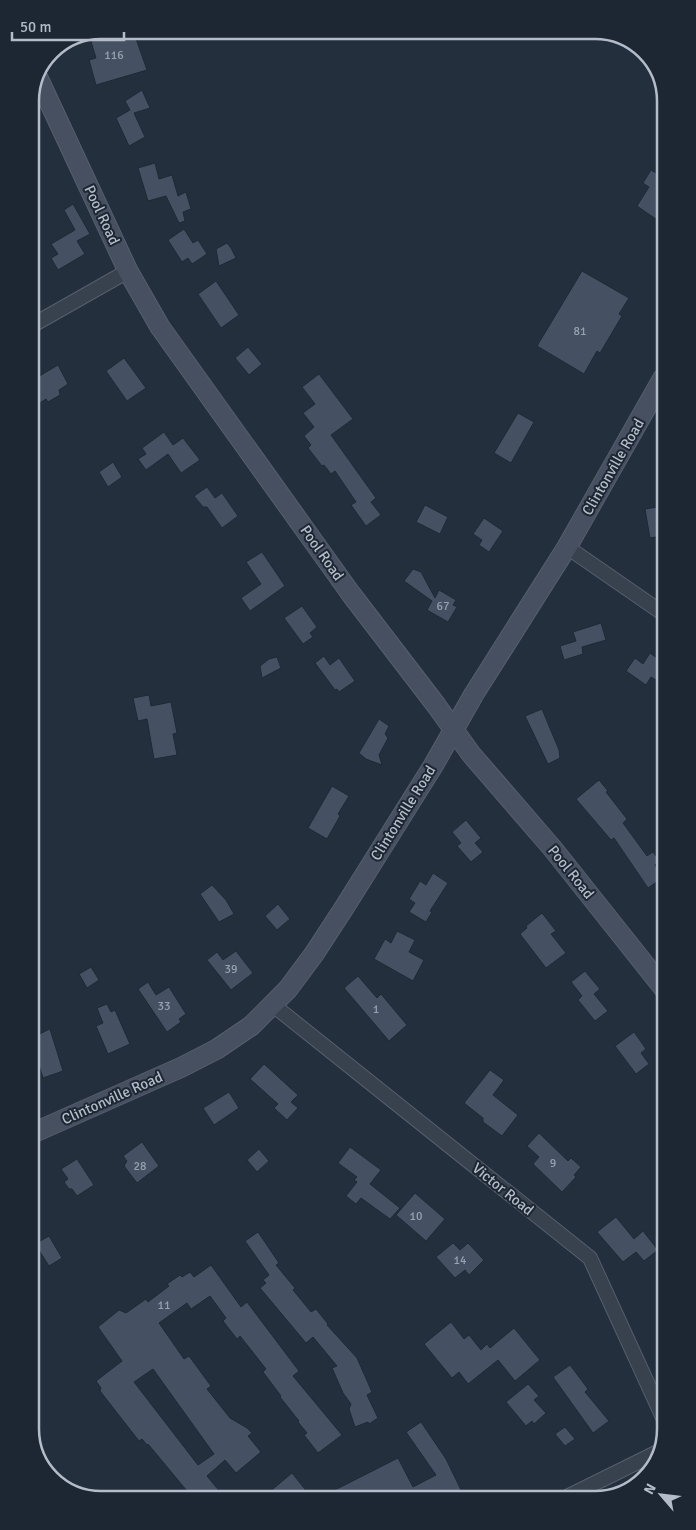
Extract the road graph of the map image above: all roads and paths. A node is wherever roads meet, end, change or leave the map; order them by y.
1 (40, 93) edge
2 (128, 271) junction
3 (39, 321) edge
4 (657, 389) edge
5 (567, 547) junction
6 (657, 609) edge
7 (454, 730) junction
8 (657, 980) edge
9 (274, 1005) junction
10 (39, 1130) edge
11 (657, 1404) edge
12 (652, 1455) edge
13 (577, 1491) edge

1 - 2 street, Pool Road
2 - 3 street
2 - 7 street, Pool Road
4 - 5 street, Clintonville Road
5 - 6 street
5 - 7 street, Clintonville Road
7 - 8 street, Pool Road
7 - 9 street, Clintonville Road
9 - 10 street, Clintonville Road
9 - 11 street, Victor Road
12 - 13 street

